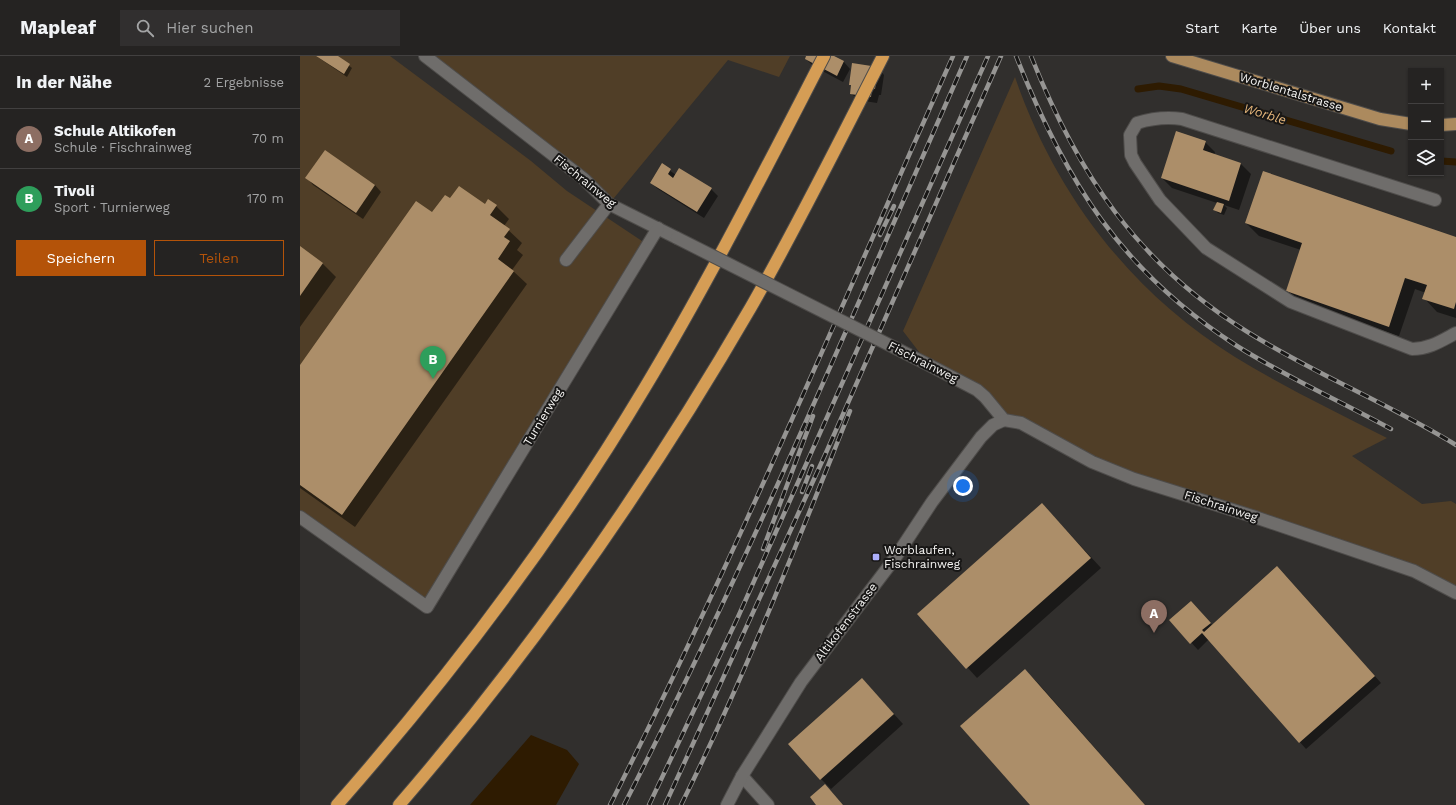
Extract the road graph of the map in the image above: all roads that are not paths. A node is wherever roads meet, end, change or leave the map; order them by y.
1 (425, 56) edge
2 (824, 56) edge
3 (883, 56) edge
4 (1172, 56) edge
5 (1408, 124) edge
6 (1456, 124) edge
7 (1444, 125) edge
8 (1435, 200) dead end
9 (609, 204) junction
10 (658, 228) junction
11 (566, 260) dead end
12 (1456, 334) edge
13 (1004, 420) junction
14 (300, 516) edge
15 (1456, 593) edge
16 (742, 776) junction
17 (337, 805) edge
18 (399, 805) edge
19 (727, 805) edge
20 (768, 805) edge

1 - 9 street, Fischrainweg
2 - 17 highway
3 - 18 highway
4 - 5 main road, Worblentalstrasse
6 - 7 main road
8 - 12 street
9 - 10 street, Fischrainweg
9 - 11 street
10 - 13 street, Fischrainweg, bridge
10 - 14 street, Turnierweg
13 - 15 street, Fischrainweg
13 - 16 street, Altikofenstrasse
16 - 19 street, Altikofenstrasse
16 - 20 street

